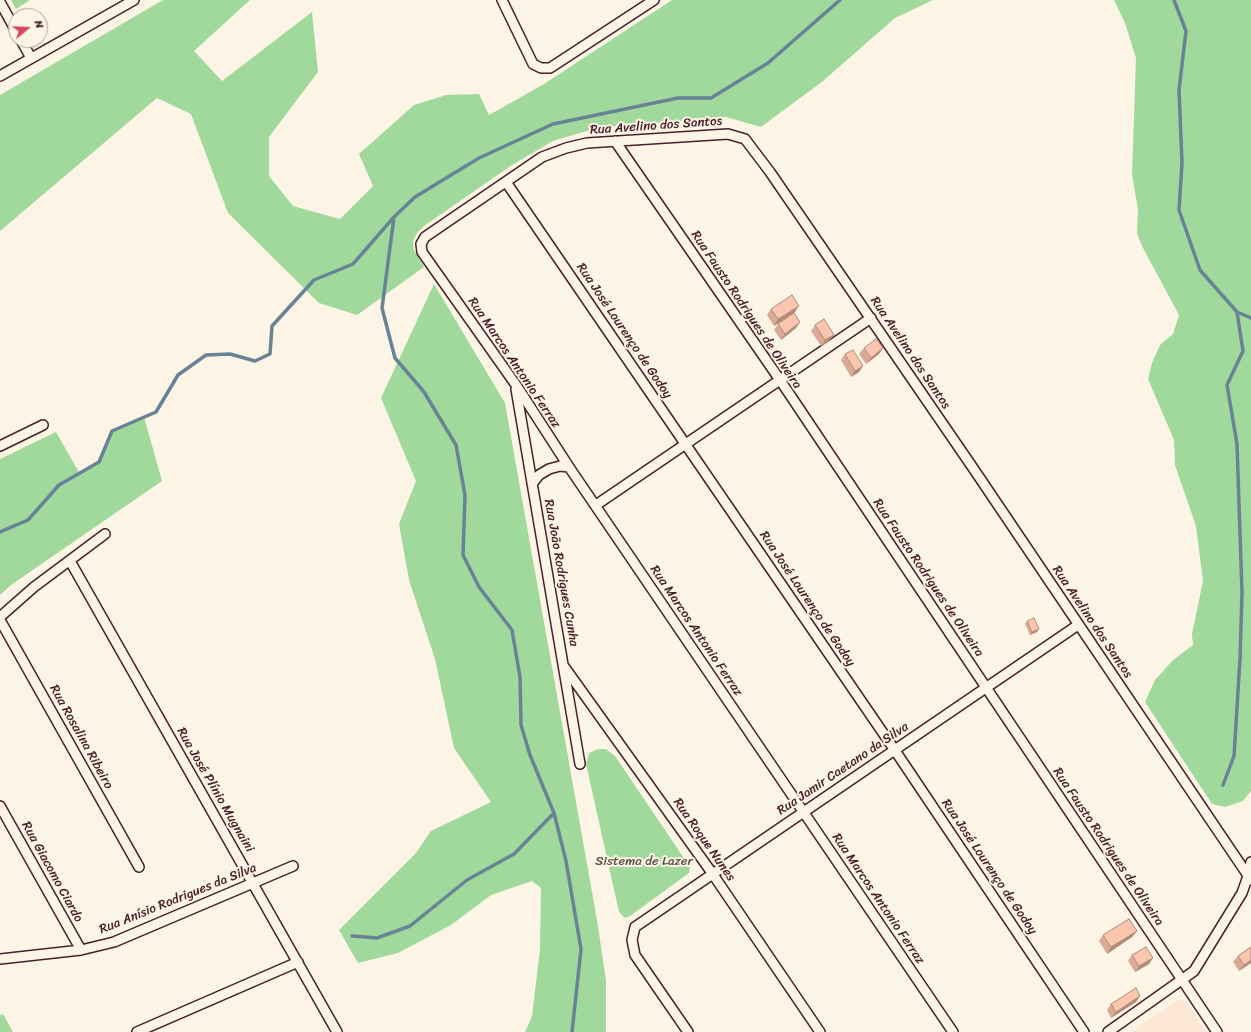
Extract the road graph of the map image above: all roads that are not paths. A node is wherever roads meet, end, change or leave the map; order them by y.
1 (134, 0) edge
2 (502, 0) edge
3 (654, 0) edge
4 (0, 2) edge
5 (8, 16) edge
6 (25, 48) edge
7 (31, 58) junction
8 (0, 76) edge
9 (615, 141) junction
10 (506, 182) junction
11 (421, 244) joint
12 (871, 318) junction
13 (780, 380) junction
14 (516, 385) junction
15 (43, 425) dead end
16 (686, 444) junction
17 (0, 446) edge
18 (568, 467) junction
19 (532, 484) junction
20 (596, 505) junction
21 (105, 534) dead end
22 (70, 561) junction
23 (0, 618) edge
24 (1078, 625) junction
25 (563, 665) junction
26 (986, 687) junction
27 (894, 749) junction
28 (580, 764) dead end
29 (0, 806) edge
30 (803, 812) junction
31 (1251, 862) edge
32 (293, 866) dead end
33 (140, 867) dead end
34 (712, 873) junction
35 (1250, 878) edge
36 (253, 883) junction
37 (81, 950) junction
38 (0, 959) edge
39 (298, 962) junction
40 (1182, 981) junction
41 (137, 1032) edge
42 (338, 1032) edge
43 (688, 1032) edge
44 (820, 1032) edge
45 (953, 1032) edge
46 (1084, 1032) edge
47 (1108, 1032) edge
48 (1216, 1032) edge

1 - 7 street
2 - 3 street
4 - 5 street
6 - 7 street
7 - 8 street
9 - 10 street, Rua Avelino dos Santos
9 - 12 street, Rua Avelino dos Santos
9 - 13 street, Rua Fausto Rodrigues de Oliveira
10 - 11 street, Rua Avelino dos Santos
10 - 16 street, Rua José Lourenço de Godoy
11 - 14 street, Rua Marcos Antonio Ferraz
12 - 13 street
12 - 24 street, Rua Avelino dos Santos
13 - 16 street
13 - 26 street, Rua Fausto Rodrigues de Oliveira
14 - 18 street, Rua Marcos Antonio Ferraz
14 - 19 street, Rua João Rodrigues Cunha
15 - 17 street
16 - 20 street
16 - 27 street, Rua José Lourenço de Godoy
18 - 19 street
18 - 20 street, Rua Marcos Antonio Ferraz
19 - 25 street, Rua João Rodrigues Cunha
20 - 30 street, Rua Marcos Antonio Ferraz
21 - 22 street
22 - 23 street
22 - 36 street, Rua José Plínio Mugnaini
23 - 33 street, Rua Rosalina Ribeiro
24 - 26 street, Rua Jamir Caetano da Silva
24 - 35 street, Rua Avelino dos Santos
25 - 28 street, Rua João Rodrigues Cunha
25 - 34 street, Rua Roque Nunes
26 - 27 street, Rua Jamir Caetano da Silva
26 - 40 street, Rua Fausto Rodrigues de Oliveira
27 - 30 street, Rua Jamir Caetano da Silva
27 - 46 street, Rua José Lourenço de Godoy
29 - 37 street, Rua Giacomo Ciardo
30 - 34 street, Rua Jamir Caetano da Silva
30 - 45 street, Rua Marcos Antonio Ferraz
31 - 35 street
32 - 36 street, Rua Anísio Rodrigues da Silva
34 - 43 street, Rua Jamir Caetano da Silva
34 - 44 street, Rua Roque Nunes
35 - 40 street
36 - 37 street, Rua Anísio Rodrigues da Silva
36 - 39 street, Rua José Plínio Mugnaini
37 - 38 street, Rua Anísio Rodrigues da Silva
39 - 41 street
39 - 42 street, Rua José Plínio Mugnaini
40 - 47 street
40 - 48 street, Rua Fausto Rodrigues de Oliveira

